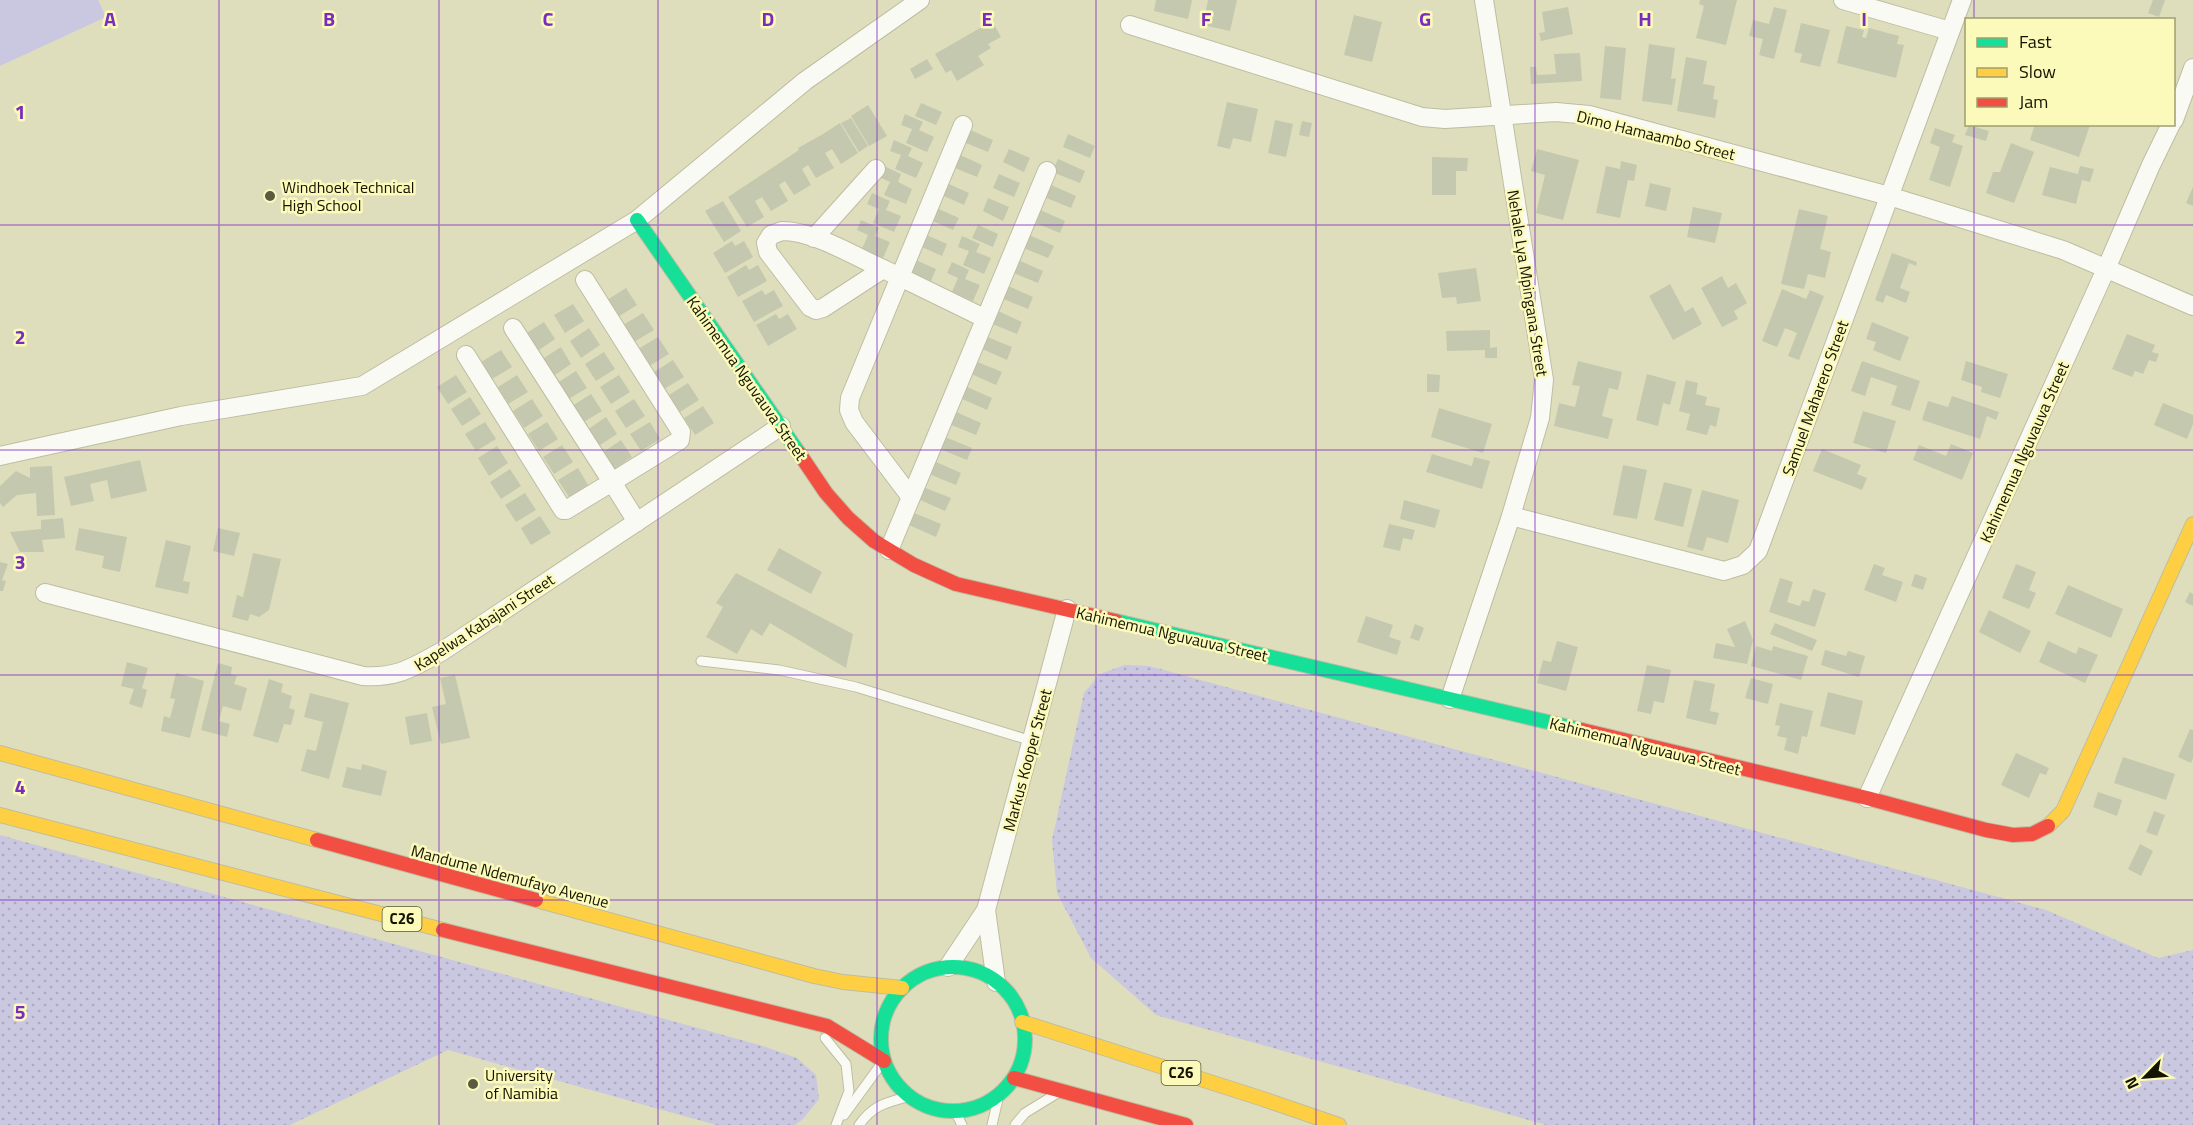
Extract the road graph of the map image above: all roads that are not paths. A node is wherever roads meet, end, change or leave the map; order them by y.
1 (920, 0) edge
2 (1484, 0) edge
3 (1843, 0) edge
4 (1962, 0) edge
5 (1130, 26) dead end
6 (1950, 31) junction
7 (2193, 68) edge
8 (2182, 113) edge
9 (1501, 114) junction
10 (963, 125) dead end
11 (2170, 126) edge
12 (876, 169) dead end
13 (1047, 171) dead end
14 (1889, 196) junction
15 (637, 220) junction
16 (814, 238) junction
17 (2106, 269) junction
18 (892, 273) junction
19 (585, 280) dead end
20 (2193, 306) edge
21 (984, 318) junction
22 (513, 328) dead end
23 (466, 355) dead end
24 (781, 426) junction
25 (0, 456) edge
26 (612, 482) junction
27 (910, 496) junction
28 (1511, 516) junction
29 (637, 522) junction
30 (2193, 524) edge
31 (888, 550) junction
32 (45, 593) dead end
33 (1067, 609) junction
34 (701, 661) dead end
35 (1450, 699) junction
36 (1032, 741) junction
37 (0, 753) edge
38 (1867, 798) junction
39 (0, 815) edge
40 (986, 910) junction
41 (948, 968) junction
42 (1001, 987) junction
43 (902, 988) junction
44 (805, 1021) junction
45 (1022, 1022) junction
46 (884, 1060) junction
47 (1014, 1077) junction
48 (1060, 1091) junction
49 (999, 1095) junction
50 (910, 1096) junction
51 (955, 1111) junction
52 (838, 1123) edge
53 (859, 1125) edge
54 (962, 1125) edge
55 (992, 1125) edge
56 (1015, 1125) edge
57 (1186, 1125) edge
58 (1338, 1125) edge

1 - 15 street
2 - 9 street, Nehale Lya Mpingana Street
3 - 6 street
4 - 6 street, Samuel Maharero Street
5 - 9 street, Dimo Hamaambo Street
6 - 14 street, Samuel Maharero Street
7 - 8 street
9 - 14 street, Dimo Hamaambo Street
9 - 28 street, Nehale Lya Mpingana Street
10 - 18 street
11 - 17 street, Kahimemua Nguvauva Street
12 - 16 street
13 - 21 street
14 - 17 street, Dimo Hamaambo Street
14 - 28 street, Samuel Maharero Street
15 - 24 main road, Kahimemua Nguvauva Street
15 - 25 street
16 - 18 street
16 - 18 street
17 - 20 street
17 - 38 street, Kahimemua Nguvauva Street
18 - 21 street
18 - 27 street
19 - 26 street
21 - 27 street
22 - 26 street
23 - 26 street
24 - 29 street, Kapelwa Kabajani Street
24 - 31 main road, Kahimemua Nguvauva Street
26 - 29 street
27 - 31 street
28 - 35 street, Nehale Lya Mpingana Street
29 - 32 street, Kapelwa Kabajani Street
30 - 38 main road, Kahimemua Nguvauva Street
31 - 33 main road, Kahimemua Nguvauva Street
33 - 35 main road, Kahimemua Nguvauva Street
33 - 36 street, Markus Kooper Street
34 - 36 lane
35 - 38 main road, Kahimemua Nguvauva Street
36 - 40 street, Markus Kooper Street
37 - 43 main road, Mandume Ndemufayo Avenue
39 - 44 main road, C26
40 - 41 street
40 - 42 street
41 - 42 main road
41 - 43 main road
42 - 45 main road
43 - 46 main road, C26
44 - 46 main road, C26
44 - 52 lane
45 - 47 main road, C26
45 - 58 main road, C26
46 - 50 main road, C26
46 - 52 lane
47 - 48 main road
47 - 49 main road, C26
48 - 56 lane
48 - 57 main road
49 - 51 main road, C26
49 - 55 lane
50 - 51 main road, C26
50 - 53 lane
51 - 54 lane

